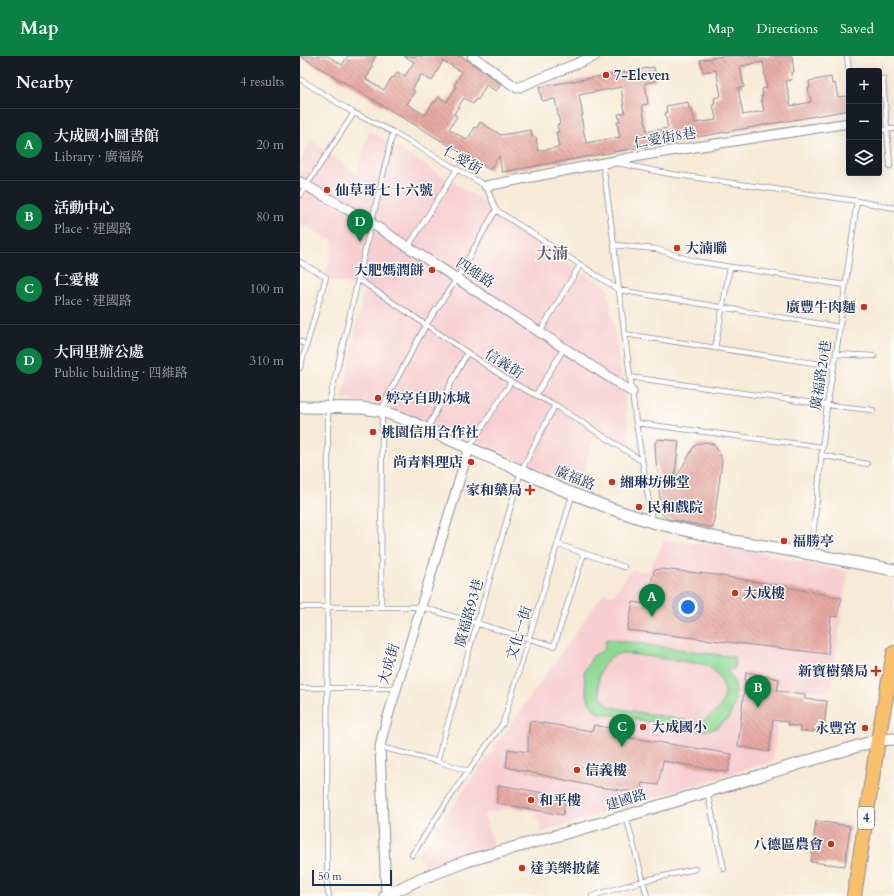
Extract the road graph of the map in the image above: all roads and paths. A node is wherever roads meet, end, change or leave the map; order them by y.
1 (472, 56) edge
2 (595, 56) edge
3 (847, 56) edge
4 (849, 68) edge
5 (300, 79) edge
6 (882, 87) edge
7 (354, 113) junction
8 (846, 123) edge
9 (887, 129) junction
10 (894, 129) edge
11 (882, 130) edge
12 (393, 132) junction
13 (607, 163) junction
14 (890, 166) dead end
15 (457, 169) junction
16 (303, 184) edge
17 (486, 186) junction
18 (300, 195) edge
19 (857, 201) junction
20 (894, 208) edge
21 (496, 210) junction
22 (372, 223) junction
23 (614, 245) junction
24 (408, 247) junction
25 (300, 262) edge
26 (580, 265) junction
27 (730, 267) junction
28 (457, 278) junction
29 (358, 280) junction
30 (845, 285) junction
31 (619, 290) junction
32 (722, 307) junction
33 (426, 325) junction
34 (839, 327) junction
35 (540, 332) junction
36 (624, 334) junction
37 (300, 341) edge
38 (306, 346) junction
39 (564, 348) junction
40 (715, 348) junction
41 (467, 353) junction
42 (836, 354) junction
43 (874, 356) dead end
44 (834, 366) junction
45 (300, 368) edge
46 (630, 377) junction
47 (511, 382) junction
48 (632, 392) junction
49 (536, 395) junction
50 (555, 405) junction
51 (827, 405) junction
52 (300, 407) edge
53 (328, 407) junction
54 (873, 410) dead end
55 (382, 411) junction
56 (636, 423) junction
57 (427, 429) junction
58 (822, 447) junction
59 (469, 448) junction
60 (821, 455) junction
61 (642, 461) junction
62 (867, 464) dead end
63 (521, 471) junction
64 (573, 493) junction
65 (652, 522) junction
66 (557, 544) junction
67 (584, 553) junction
68 (811, 554) junction
69 (624, 568) dead end
70 (894, 570) edge
71 (300, 607) edge
72 (327, 607) junction
73 (381, 607) junction
74 (421, 607) junction
75 (477, 623) junction
76 (529, 638) junction
77 (894, 653) edge
78 (300, 688) edge
79 (328, 688) junction
80 (397, 688) junction
81 (894, 739) edge
82 (878, 740) junction
83 (380, 747) junction
84 (437, 761) junction
85 (468, 771) junction
86 (707, 791) junction
87 (626, 816) junction
88 (412, 855) dead end
89 (695, 869) dead end
90 (724, 870) dead end
91 (642, 881) junction
92 (329, 896) edge
93 (386, 896) edge
94 (592, 896) edge
95 (647, 896) edge
96 (854, 896) edge

1 - 2 street
3 - 4 lane
5 - 7 lane, 仁愛街
6 - 9 lane
7 - 12 lane, 仁愛街
7 - 16 lane
8 - 13 street, 仁愛街8巷
9 - 10 lane
9 - 11 lane
9 - 14 lane
12 - 15 lane, 仁愛街
12 - 22 lane
13 - 17 street, 仁愛街8巷
13 - 19 lane
13 - 23 lane
15 - 17 lane, 仁愛街
15 - 24 lane
16 - 18 lane
16 - 22 street, 四維路
17 - 21 lane, 仁愛街
19 - 20 lane
19 - 30 lane, 廣福路20巷
21 - 26 lane
21 - 28 lane
22 - 24 street, 四維路
22 - 29 lane
23 - 27 lane
23 - 31 lane
24 - 28 street, 四維路
25 - 38 lane
26 - 31 lane
26 - 35 lane
27 - 30 lane
27 - 32 lane
28 - 33 lane
28 - 35 street, 四維路
29 - 33 lane, 信義街
29 - 53 lane
30 - 34 lane, 廣福路20巷
31 - 32 lane
31 - 36 lane
32 - 34 lane
32 - 40 lane
33 - 41 lane, 信義街
33 - 55 lane
34 - 42 lane, 廣福路20巷
35 - 39 street, 四維路
36 - 40 lane
36 - 46 lane
37 - 38 lane
38 - 45 lane
39 - 48 street, 四維路
39 - 49 lane
40 - 44 lane
41 - 47 lane, 信義街
41 - 57 lane
42 - 43 lane
42 - 44 lane, 廣福路20巷
44 - 51 lane, 廣福路20巷
46 - 48 lane
46 - 51 lane
47 - 49 lane, 信義街
47 - 59 lane
48 - 56 lane
49 - 50 lane, 信義街
50 - 61 lane, 信義街
50 - 63 lane, 廣福路93巷
51 - 54 lane
51 - 58 lane, 廣福路20巷
52 - 53 street, 廣福路
53 - 55 street, 廣福路
53 - 72 lane
55 - 57 street, 廣福路
55 - 73 lane
56 - 58 lane
56 - 61 lane
57 - 59 street, 廣福路
58 - 60 lane, 廣福路20巷
59 - 63 street, 廣福路
59 - 74 street, 大成街
60 - 62 lane
60 - 68 lane, 廣福路20巷
61 - 65 lane
63 - 64 street, 廣福路
63 - 75 lane, 廣福路93巷
64 - 65 street, 廣福路
64 - 66 lane, 文化一街
65 - 68 street, 廣福路
66 - 67 lane
66 - 76 lane, 文化一街
67 - 69 lane
67 - 76 lane
68 - 70 street, 廣福路
71 - 72 lane
72 - 73 lane
72 - 79 lane
73 - 74 lane
74 - 75 lane
74 - 80 street, 大成街
75 - 76 lane
75 - 84 lane, 廣福路93巷
76 - 85 lane, 文化一街
77 - 82 main road, 4
78 - 79 lane
79 - 80 lane
79 - 92 lane
80 - 83 street, 大成街
81 - 82 street, 建國路
82 - 86 street, 建國路
82 - 96 main road, 4
83 - 84 lane
83 - 93 street, 大成街
84 - 85 lane
85 - 88 lane, 文化一街
86 - 87 street, 建國路
86 - 90 lane
87 - 91 lane
87 - 93 street, 建國路
89 - 91 lane
91 - 94 lane
91 - 95 lane

